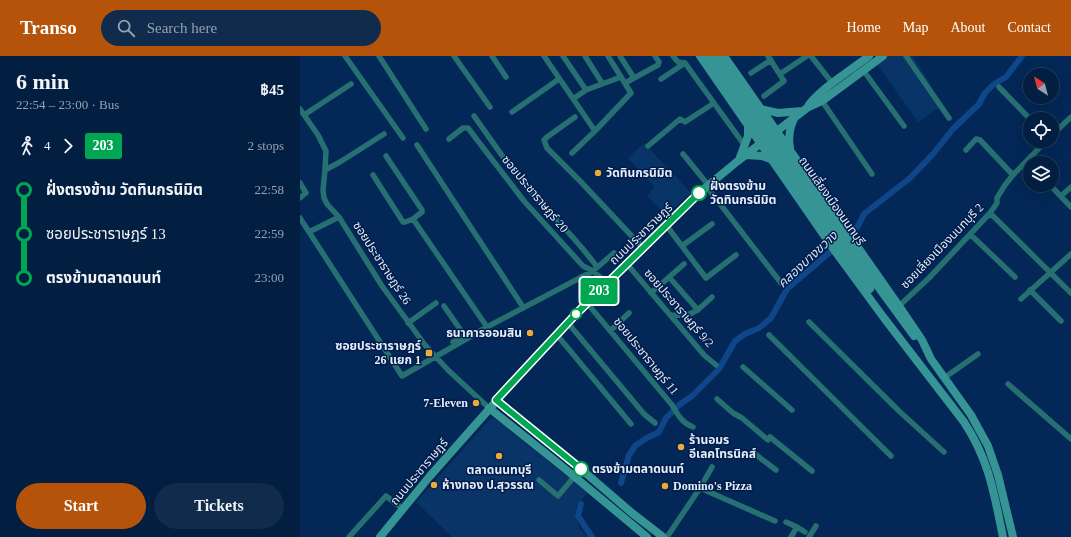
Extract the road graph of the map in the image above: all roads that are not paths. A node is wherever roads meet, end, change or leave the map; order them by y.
1 (345, 56) edge
2 (379, 56) edge
3 (454, 56) edge
4 (492, 56) edge
5 (544, 56) edge
6 (563, 56) edge
7 (585, 56) edge
8 (608, 56) edge
9 (620, 56) edge
10 (655, 56) edge
11 (672, 56) edge
12 (700, 56) edge
13 (707, 56) edge
14 (716, 56) edge
15 (724, 56) edge
16 (807, 56) edge
17 (811, 56) edge
18 (869, 56) edge
19 (883, 56) edge
20 (906, 56) edge
21 (770, 58) edge
22 (685, 63) junction
23 (864, 70) junction
24 (751, 73) dead end
25 (780, 74) junction
26 (506, 77) dead end
27 (621, 77) junction
28 (634, 78) junction
29 (559, 79) junction
30 (662, 79) dead end
31 (602, 83) junction
32 (625, 83) junction
33 (351, 84) dead end
34 (833, 84) junction
35 (999, 86) dead end
36 (586, 90) junction
37 (764, 96) dead end
38 (573, 99) junction
39 (754, 99) junction
40 (822, 101) junction
41 (714, 103) junction
42 (490, 107) dead end
43 (760, 108) junction
44 (806, 109) junction
45 (740, 111) junction
46 (302, 112) edge
47 (512, 112) dead end
48 (1023, 112) edge
49 (474, 116) dead end
50 (575, 117) dead end
51 (796, 117) junction
52 (1071, 117) edge
53 (949, 118) dead end
54 (748, 124) junction
55 (904, 126) dead end
56 (1059, 128) edge
57 (426, 129) dead end
58 (595, 131) junction
59 (776, 132) junction
60 (384, 134) dead end
61 (403, 138) dead end
62 (449, 139) dead end
63 (761, 143) junction
64 (417, 145) dead end
65 (648, 146) dead end
66 (745, 146) junction
67 (1040, 148) edge
68 (966, 150) dead end
69 (572, 153) dead end
70 (683, 154) dead end
71 (793, 155) junction
72 (386, 156) dead end
73 (1033, 156) edge
74 (742, 158) junction
75 (773, 160) junction
76 (1023, 166) edge
77 (326, 170) junction
78 (781, 171) junction
79 (872, 174) dead end
80 (1013, 174) junction
81 (373, 175) dead end
82 (300, 182) edge
83 (708, 187) junction
84 (1071, 187) edge
85 (1057, 192) edge
86 (1061, 196) junction
87 (300, 198) edge
88 (1071, 207) edge
89 (990, 213) junction
90 (339, 217) junction
91 (300, 218) edge
92 (413, 219) junction
93 (712, 224) dead end
94 (666, 225) junction
95 (309, 232) junction
96 (971, 235) junction
97 (682, 246) junction
98 (643, 248) junction
99 (851, 250) junction
100 (614, 253) dead end
101 (1071, 254) edge
102 (736, 255) dead end
103 (627, 264) junction
104 (684, 264) dead end
105 (595, 269) junction
106 (1050, 272) junction
107 (669, 277) junction
108 (1015, 277) dead end
109 (780, 283) dead end
110 (607, 284) junction
111 (1030, 290) junction
112 (651, 292) junction
113 (1071, 293) edge
114 (712, 297) dead end
115 (1021, 299) dead end
116 (436, 303) dead end
117 (587, 303) junction
118 (444, 306) dead end
119 (899, 306) junction
120 (523, 307) junction
121 (698, 310) junction
122 (629, 313) dead end
123 (671, 315) junction
124 (1061, 321) dead end
125 (809, 322) dead end
126 (408, 323) junction
127 (568, 323) junction
128 (487, 327) junction
129 (611, 330) junction
130 (557, 335) junction
131 (769, 335) dead end
132 (458, 341) junction
133 (448, 346) dead end
134 (978, 354) dead end
135 (435, 356) junction
136 (914, 356) junction
137 (931, 359) junction
138 (716, 365) dead end
139 (743, 367) dead end
140 (944, 378) junction
141 (1008, 384) dead end
142 (717, 399) dead end
143 (496, 400) junction
144 (489, 408) junction
145 (792, 410) dead end
146 (655, 423) dead end
147 (631, 424) dead end
148 (693, 427) dead end
149 (1071, 439) edge
150 (944, 452) dead end
151 (755, 454) dead end
152 (891, 456) dead end
153 (712, 467) dead end
154 (776, 470) dead end
155 (812, 471) dead end
156 (574, 477) junction
157 (539, 480) dead end
158 (700, 488) junction
159 (403, 509) junction
160 (775, 522) dead end
161 (786, 522) dead end
162 (816, 526) dead end
163 (797, 527) junction
164 (807, 534) edge
165 (349, 537) edge
166 (379, 537) edge
167 (647, 537) edge
168 (663, 537) edge
169 (667, 537) edge
170 (791, 537) edge
171 (1003, 537) edge
172 (1013, 537) edge

1 - 61 street
2 - 57 street
3 - 42 street
4 - 26 street
5 - 29 street
6 - 36 street
7 - 31 street
8 - 27 street
9 - 28 street
10 - 28 street
11 - 22 street
12 - 45 main road, ถนนเลี่ยงเมืองนนทบุรี
13 - 99 main road, ถนนเลี่ยงเมืองนนทบุรี, bridge
14 - 99 main road, ถนนเลี่ยงเมืองนนทบุรี, bridge
15 - 39 main road, ถนนเลี่ยงเมืองนนทบุรี
16 - 25 street
17 - 34 street
18 - 34 main road, ถนนประชาราษฎร์
19 - 23 main road, ถนนประชาราษฎร์
20 - 53 street
21 - 24 street
21 - 25 street
22 - 30 street
22 - 41 street
23 - 40 main road, ถนนประชาราษฎร์
23 - 55 street
25 - 37 street
27 - 31 street
27 - 32 street
28 - 32 street
29 - 38 street
29 - 47 street
31 - 36 street
32 - 58 street
33 - 46 street
34 - 44 main road, ถนนประชาราษฎร์
35 - 48 street
36 - 38 street
38 - 58 street
39 - 43 main road, ถนนเลี่ยงเมืองนนทบุรี
39 - 45 main road
40 - 44 main road, ถนนประชาราษฎร์
40 - 79 street
41 - 65 street
41 - 66 street
43 - 44 main road
43 - 59 main road, ถนนเลี่ยงเมืองนนทบุรี
44 - 51 main road, ถนนประชาราษฎร์
45 - 54 main road, ถนนเลี่ยงเมืองนนทบุรี
46 - 77 street, ซอยประชาราษฎร์ 26
49 - 105 street
50 - 98 street
51 - 59 main road, ถนนประชาราษฎร์
51 - 71 main road
52 - 56 street
54 - 63 main road, ถนนเลี่ยงเมืองนนทบุรี
54 - 66 main road
58 - 69 street
59 - 63 main road, ถนนประชาราษฎร์
59 - 71 main road, ถนนเลี่ยงเมืองนนทบุรี
60 - 77 street
62 - 105 street, ซอยประชาราษฎร์ 20
63 - 74 main road, ถนนประชาราษฎร์
63 - 75 main road, ถนนเลี่ยงเมืองนนทบุรี
64 - 120 street
66 - 74 main road
67 - 73 street, ซอยเลี่ยงเมืองนนทบุรี 2
68 - 80 street
70 - 83 street
71 - 78 main road
71 - 99 main road, ถนนเลี่ยงเมืองนนทบุรี
72 - 92 street
74 - 75 main road
74 - 83 main road, ถนนประชาราษฎร์
75 - 78 main road, ถนนเลี่ยงเมืองนนทบุรี
76 - 80 street, ซอยเลี่ยงเมืองนนทบุรี 2
77 - 90 street, ซอยประชาราษฎร์ 26
78 - 136 main road, ถนนเลี่ยงเมืองนนทบุรี
80 - 89 street, ซอยเลี่ยงเมืองนนทบุรี 2
81 - 92 street
82 - 87 street
83 - 94 main road, ถนนประชาราษฎร์
83 - 109 street
84 - 86 street
85 - 86 street
86 - 88 street
89 - 96 street, ซอยเลี่ยงเมืองนนทบุรี 2
89 - 106 street
90 - 95 street
90 - 126 street, ซอยประชาราษฎร์ 26
91 - 95 street
92 - 128 street
93 - 97 street
94 - 97 street
94 - 98 main road, ถนนประชาราษฎร์
95 - 135 street
96 - 108 street
96 - 119 street, ซอยเลี่ยงเมืองนนทบุรี 2
97 - 102 street
98 - 103 main road, ถนนประชาราษฎร์
99 - 119 main road, ถนนเลี่ยงเมืองนนทบุรี
99 - 136 main road, ถนนเลี่ยงเมืองนนทบุรี
99 - 137 main road, ถนนเลี่ยงเมืองนนทบุรี
100 - 105 street
101 - 106 street
103 - 110 main road, ถนนประชาราษฎร์
103 - 112 street, ซอยประชาราษฎร์ 9/2
104 - 107 street
105 - 110 street, ซอยประชาราษฎร์ 20
105 - 120 street
106 - 111 street
106 - 113 street
107 - 112 street
107 - 121 street
110 - 117 main road, ถนนประชาราษฎร์
111 - 115 street
111 - 124 street
112 - 123 street, ซอยประชาราษฎร์ 9/2
114 - 121 street
116 - 126 street
117 - 127 main road, ถนนประชาราษฎร์
117 - 129 street, ซอยประชาราษฎร์ 11
118 - 132 street
119 - 137 main road, ถนนเลี่ยงเมืองนนทบุรี
120 - 128 street
121 - 123 street
122 - 129 street
123 - 138 street, ซอยประชาราษฎร์ 9/2
125 - 150 street
126 - 135 street, ซอยประชาราษฎร์ 26
127 - 130 main road, ถนนประชาราษฎร์
127 - 146 street
128 - 132 street
129 - 148 street, ซอยประชาราษฎร์ 11
130 - 143 main road, ถนนประชาราษฎร์
130 - 147 street
131 - 152 street
132 - 133 street
132 - 135 street
134 - 140 street
135 - 144 street, ซอยประชาราษฎร์ 26
136 - 171 main road, ถนนเลี่ยงเมืองนนทบุรี
137 - 140 main road, ถนนเลี่ยงเมืองนนทบุรี
139 - 145 street
140 - 172 main road, ถนนเลี่ยงเมืองนนทบุรี
141 - 149 street
142 - 155 street
143 - 144 main road, ถนนประชาราษฎร์
143 - 168 main road
144 - 156 main road
144 - 159 main road, ถนนประชาราษฎร์
151 - 154 street
153 - 158 street
156 - 157 street
156 - 167 main road
158 - 160 street
158 - 169 street
159 - 165 street
159 - 166 main road, ถนนประชาราษฎร์
161 - 163 street
162 - 164 street
163 - 164 street
163 - 170 street

